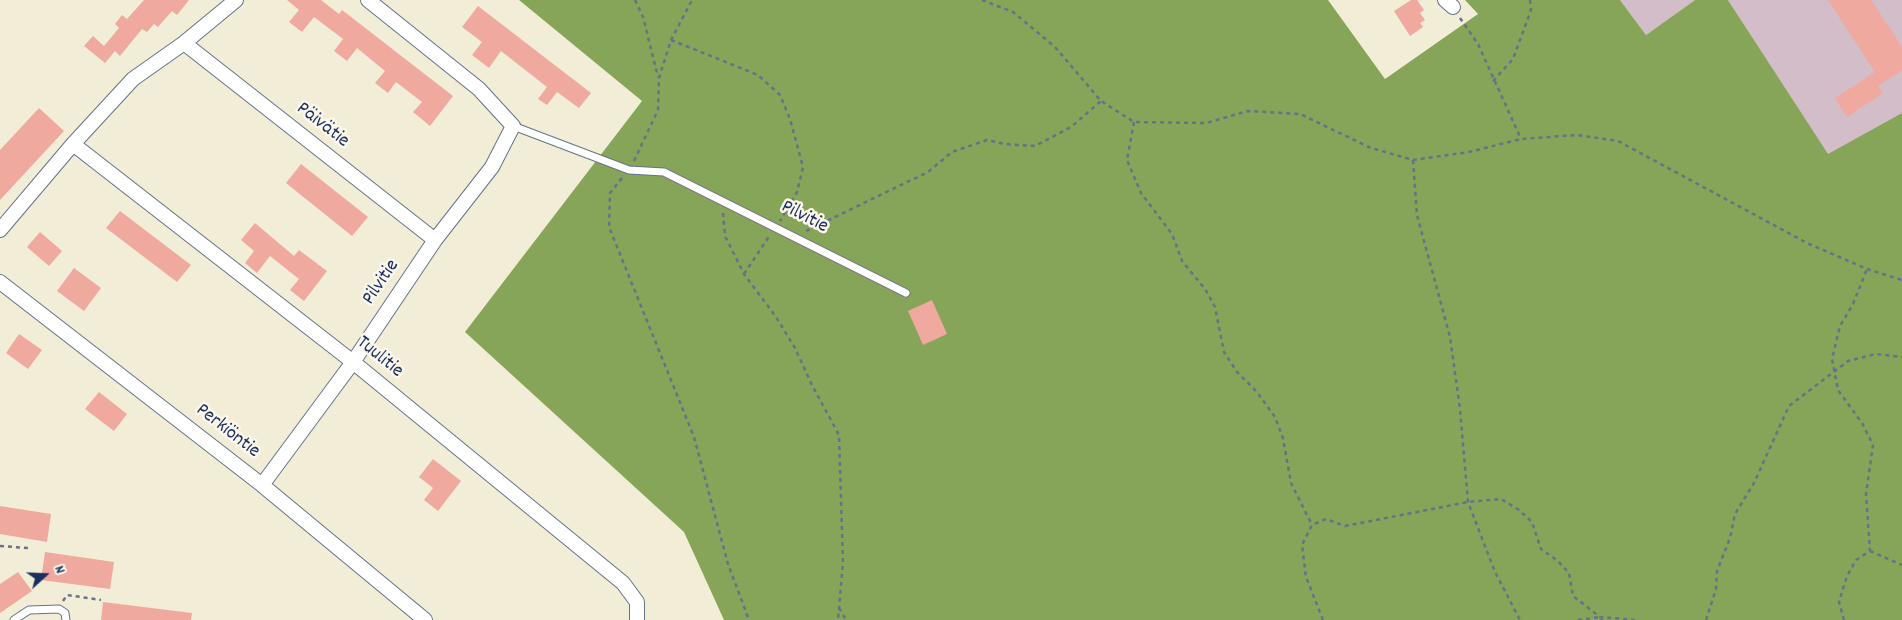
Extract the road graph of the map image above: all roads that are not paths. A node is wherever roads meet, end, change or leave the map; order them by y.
1 (236, 0) edge
2 (368, 0) edge
3 (184, 43) junction
4 (513, 126) junction
5 (73, 144) junction
6 (0, 230) edge
7 (435, 240) junction
8 (0, 282) edge
9 (906, 292) dead end
10 (353, 362) junction
11 (262, 485) junction
12 (14, 620) edge
13 (66, 620) edge
14 (425, 620) edge
15 (637, 620) edge

1 - 3 street
2 - 4 street, Pilvitie
3 - 5 street
3 - 7 street, Päivätie
4 - 7 street, Pilvitie
4 - 9 lane, Pilvitie
5 - 6 street
5 - 10 street, Tuulitie
7 - 10 street, Pilvitie
8 - 11 street, Perkiöntie
10 - 11 street, Pilvitie
10 - 15 street, Tuulitie
11 - 14 street, Perkiöntie
12 - 13 lane

